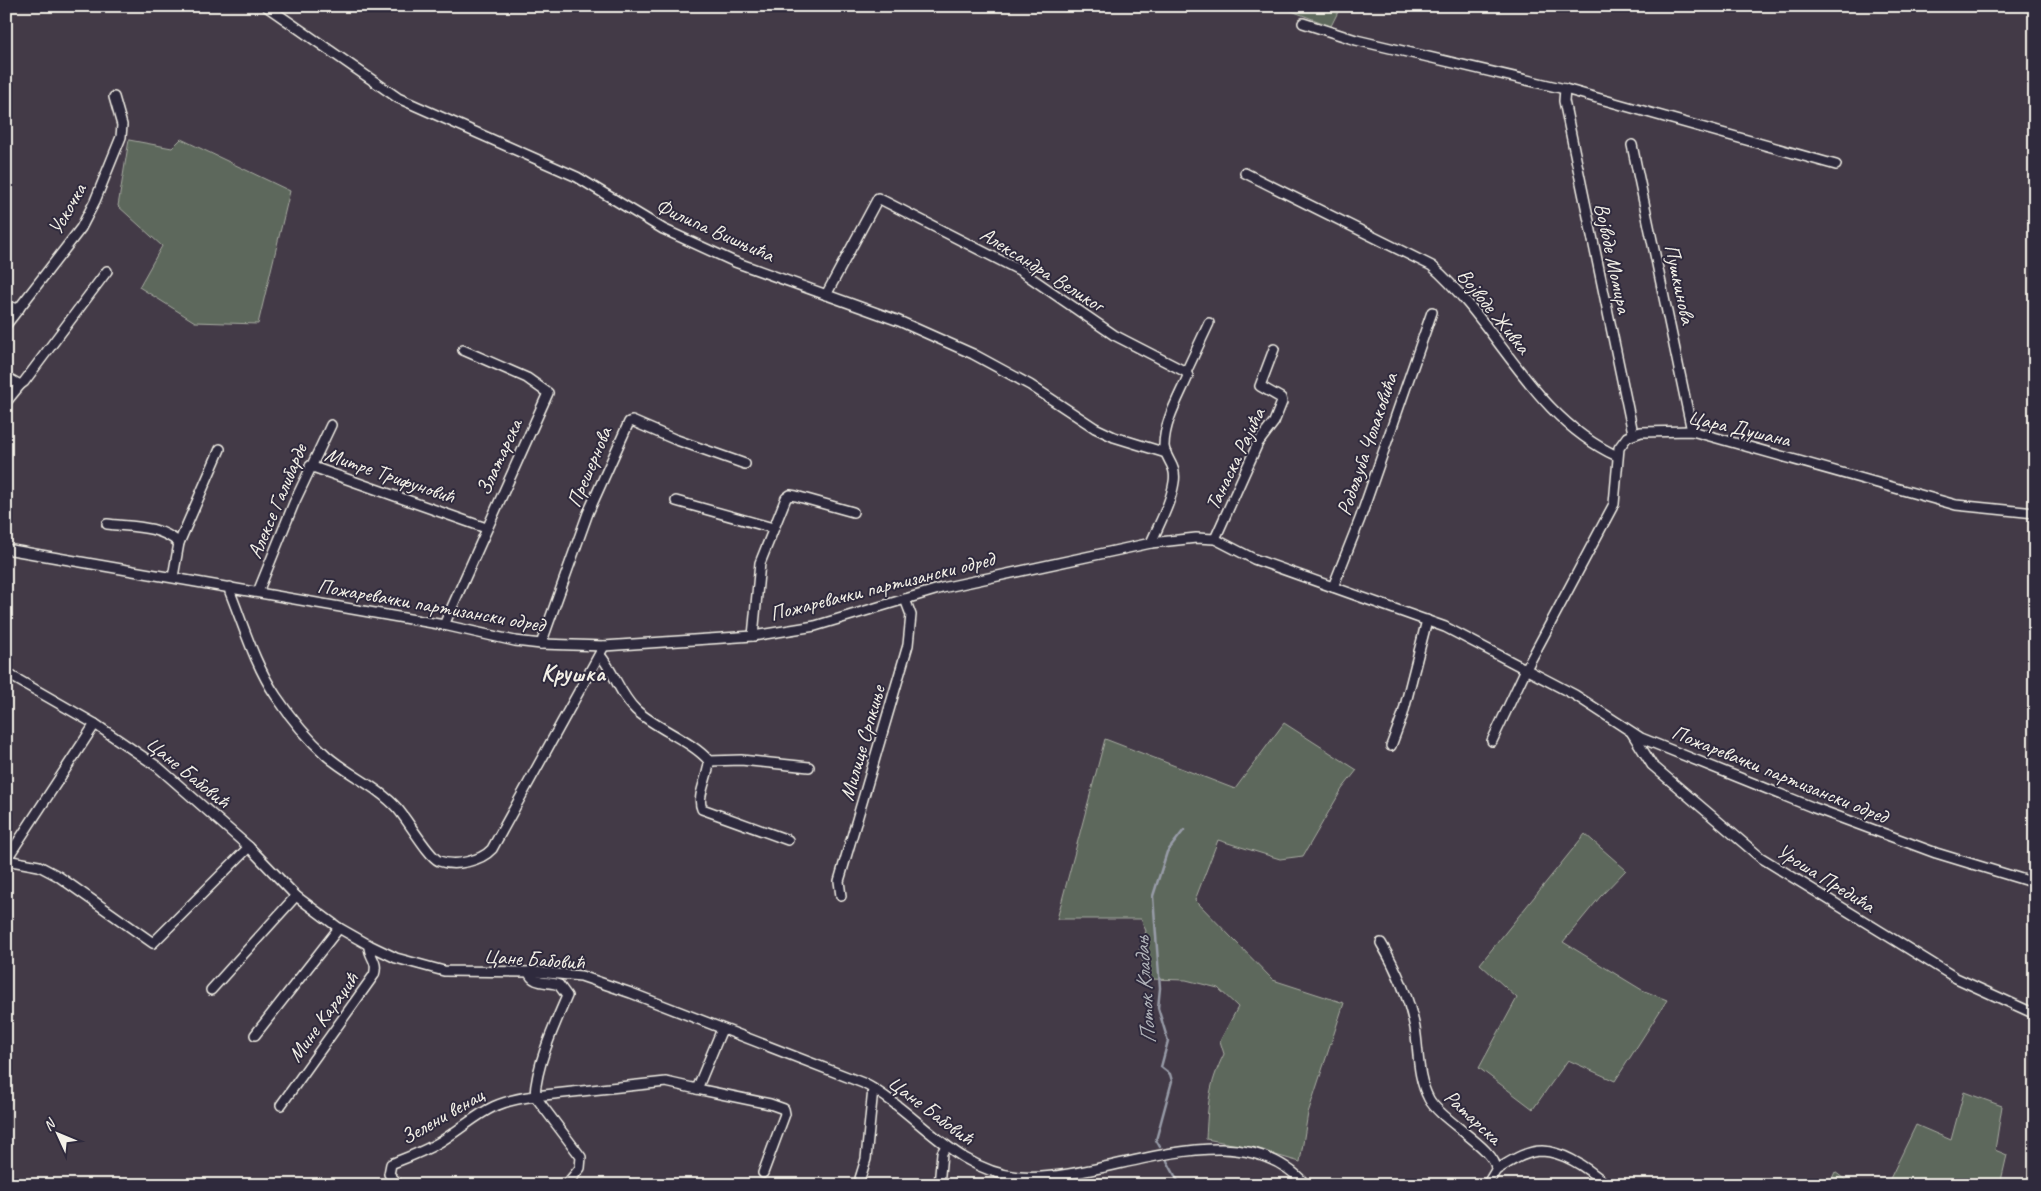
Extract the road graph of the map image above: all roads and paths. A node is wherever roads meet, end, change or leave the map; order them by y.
1 (266, 6) edge
2 (1303, 23) dead end
3 (1565, 89) junction
4 (114, 97) dead end
5 (1632, 145) dead end
6 (1836, 165) dead end
7 (1245, 173) dead end
8 (107, 271) dead end
9 (826, 295) junction
10 (6, 306) edge
11 (19, 309) junction
12 (1432, 312) dead end
13 (1209, 323) dead end
14 (6, 325) edge
15 (1274, 349) dead end
16 (463, 350) dead end
17 (1186, 372) junction
18 (6, 377) edge
19 (20, 385) junction
20 (7, 401) edge
21 (331, 424) dead end
22 (1692, 431) junction
23 (1633, 433) junction
24 (220, 450) dead end
25 (1166, 454) junction
26 (1617, 456) junction
27 (745, 464) dead end
28 (310, 466) junction
29 (676, 501) dead end
30 (853, 512) dead end
31 (2035, 513) edge
32 (107, 524) dead end
33 (486, 528) junction
34 (773, 528) junction
35 (1215, 540) junction
36 (179, 543) junction
37 (1151, 543) junction
38 (6, 549) edge
39 (173, 577) junction
40 (230, 587) junction
41 (1333, 587) junction
42 (258, 592) junction
43 (906, 598) junction
44 (1427, 620) junction
45 (444, 625) junction
46 (753, 636) junction
47 (541, 644) junction
48 (602, 651) junction
49 (1526, 669) junction
50 (6, 673) edge
51 (95, 724) junction
52 (1630, 731) junction
53 (1492, 741) dead end
54 (1391, 746) dead end
55 (709, 761) junction
56 (808, 766) dead end
57 (788, 840) dead end
58 (249, 847) junction
59 (6, 860) edge
60 (2035, 883) edge
61 (296, 896) junction
62 (841, 896) dead end
63 (339, 928) junction
64 (1381, 943) dead end
65 (369, 945) junction
66 (529, 972) junction
67 (211, 990) dead end
68 (2035, 1014) edge
69 (722, 1029) junction
70 (255, 1035) dead end
71 (697, 1089) junction
72 (873, 1089) junction
73 (535, 1096) junction
74 (281, 1105) dead end
75 (946, 1146) junction
76 (1496, 1170) junction
77 (763, 1173) dead end
78 (399, 1185) edge
79 (566, 1185) edge
80 (858, 1185) edge
81 (939, 1185) edge
82 (1306, 1185) edge
83 (1487, 1185) edge
84 (1607, 1185) edge

1 - 9 street, Филипа Вишњића
2 - 3 street
3 - 6 street
3 - 23 street, Војводе Момира
4 - 11 street, Ускочка
5 - 22 street, Пушкинова
7 - 26 street, Војводе Живка
8 - 19 street
9 - 17 street, Александра Великог
9 - 25 street, Филипа Вишњића
10 - 11 street
11 - 14 street, Ускочка
12 - 41 street, Родољуба Чолаковића
13 - 17 street
15 - 35 street, Танаска Рајића
16 - 33 street, Златарска
17 - 25 street
18 - 19 street
19 - 20 street
21 - 28 street, Алексе Галибарде
22 - 23 street, Цара Душана
22 - 31 street, Цара Душана
23 - 26 street
24 - 36 street
25 - 37 street
26 - 49 street
27 - 47 street, Прешернова
28 - 33 street, Митре Трифуновић
28 - 42 street, Алексе Галибарде
29 - 34 street
30 - 34 street
32 - 36 street
33 - 45 street, Златарска
34 - 46 street
35 - 37 street, Пожаревачки партизански одред
35 - 41 street, Пожаревачки партизански одред
36 - 39 street
37 - 43 street, Пожаревачки партизански одред
38 - 39 street, Пожаревачки партизански одред
39 - 40 street, Пожаревачки партизански одред
40 - 42 street, Пожаревачки партизански одред
40 - 48 street
41 - 44 street, Пожаревачки партизански одред
42 - 45 street, Пожаревачки партизански одред
43 - 46 street, Пожаревачки партизански одред
43 - 62 street, Милице Српкиње
44 - 49 street, Пожаревачки партизански одред
44 - 54 street
45 - 47 street, Пожаревачки партизански одред
46 - 48 street, Пожаревачки партизански одред
47 - 48 street, Пожаревачки партизански одред
48 - 55 street
49 - 52 street, Пожаревачки партизански одред
49 - 53 street
50 - 51 street, Цане Бабовић
51 - 58 street, Цане Бабовић
51 - 59 street
52 - 60 street, Пожаревачки партизански одред
52 - 68 street, Уроша Предића
55 - 56 street
55 - 57 street
58 - 59 street
58 - 61 street, Цане Бабовић
61 - 63 street, Цане Бабовић
61 - 67 street
63 - 65 street, Цане Бабовић
63 - 70 street
64 - 76 street, Ратарска
65 - 66 street, Цане Бабовић
65 - 74 street, Мине Караџић
66 - 69 street, Цане Бабовић
66 - 73 street
69 - 71 street
69 - 72 street, Цане Бабовић
71 - 73 street, Зелени венац
71 - 77 street, Зелени венац
72 - 75 street, Цане Бабовић
72 - 80 street
73 - 78 street, Зелени венац
73 - 79 street
75 - 81 street
75 - 82 street, Цане Бабовић
76 - 83 street
76 - 84 street, Ратарска

